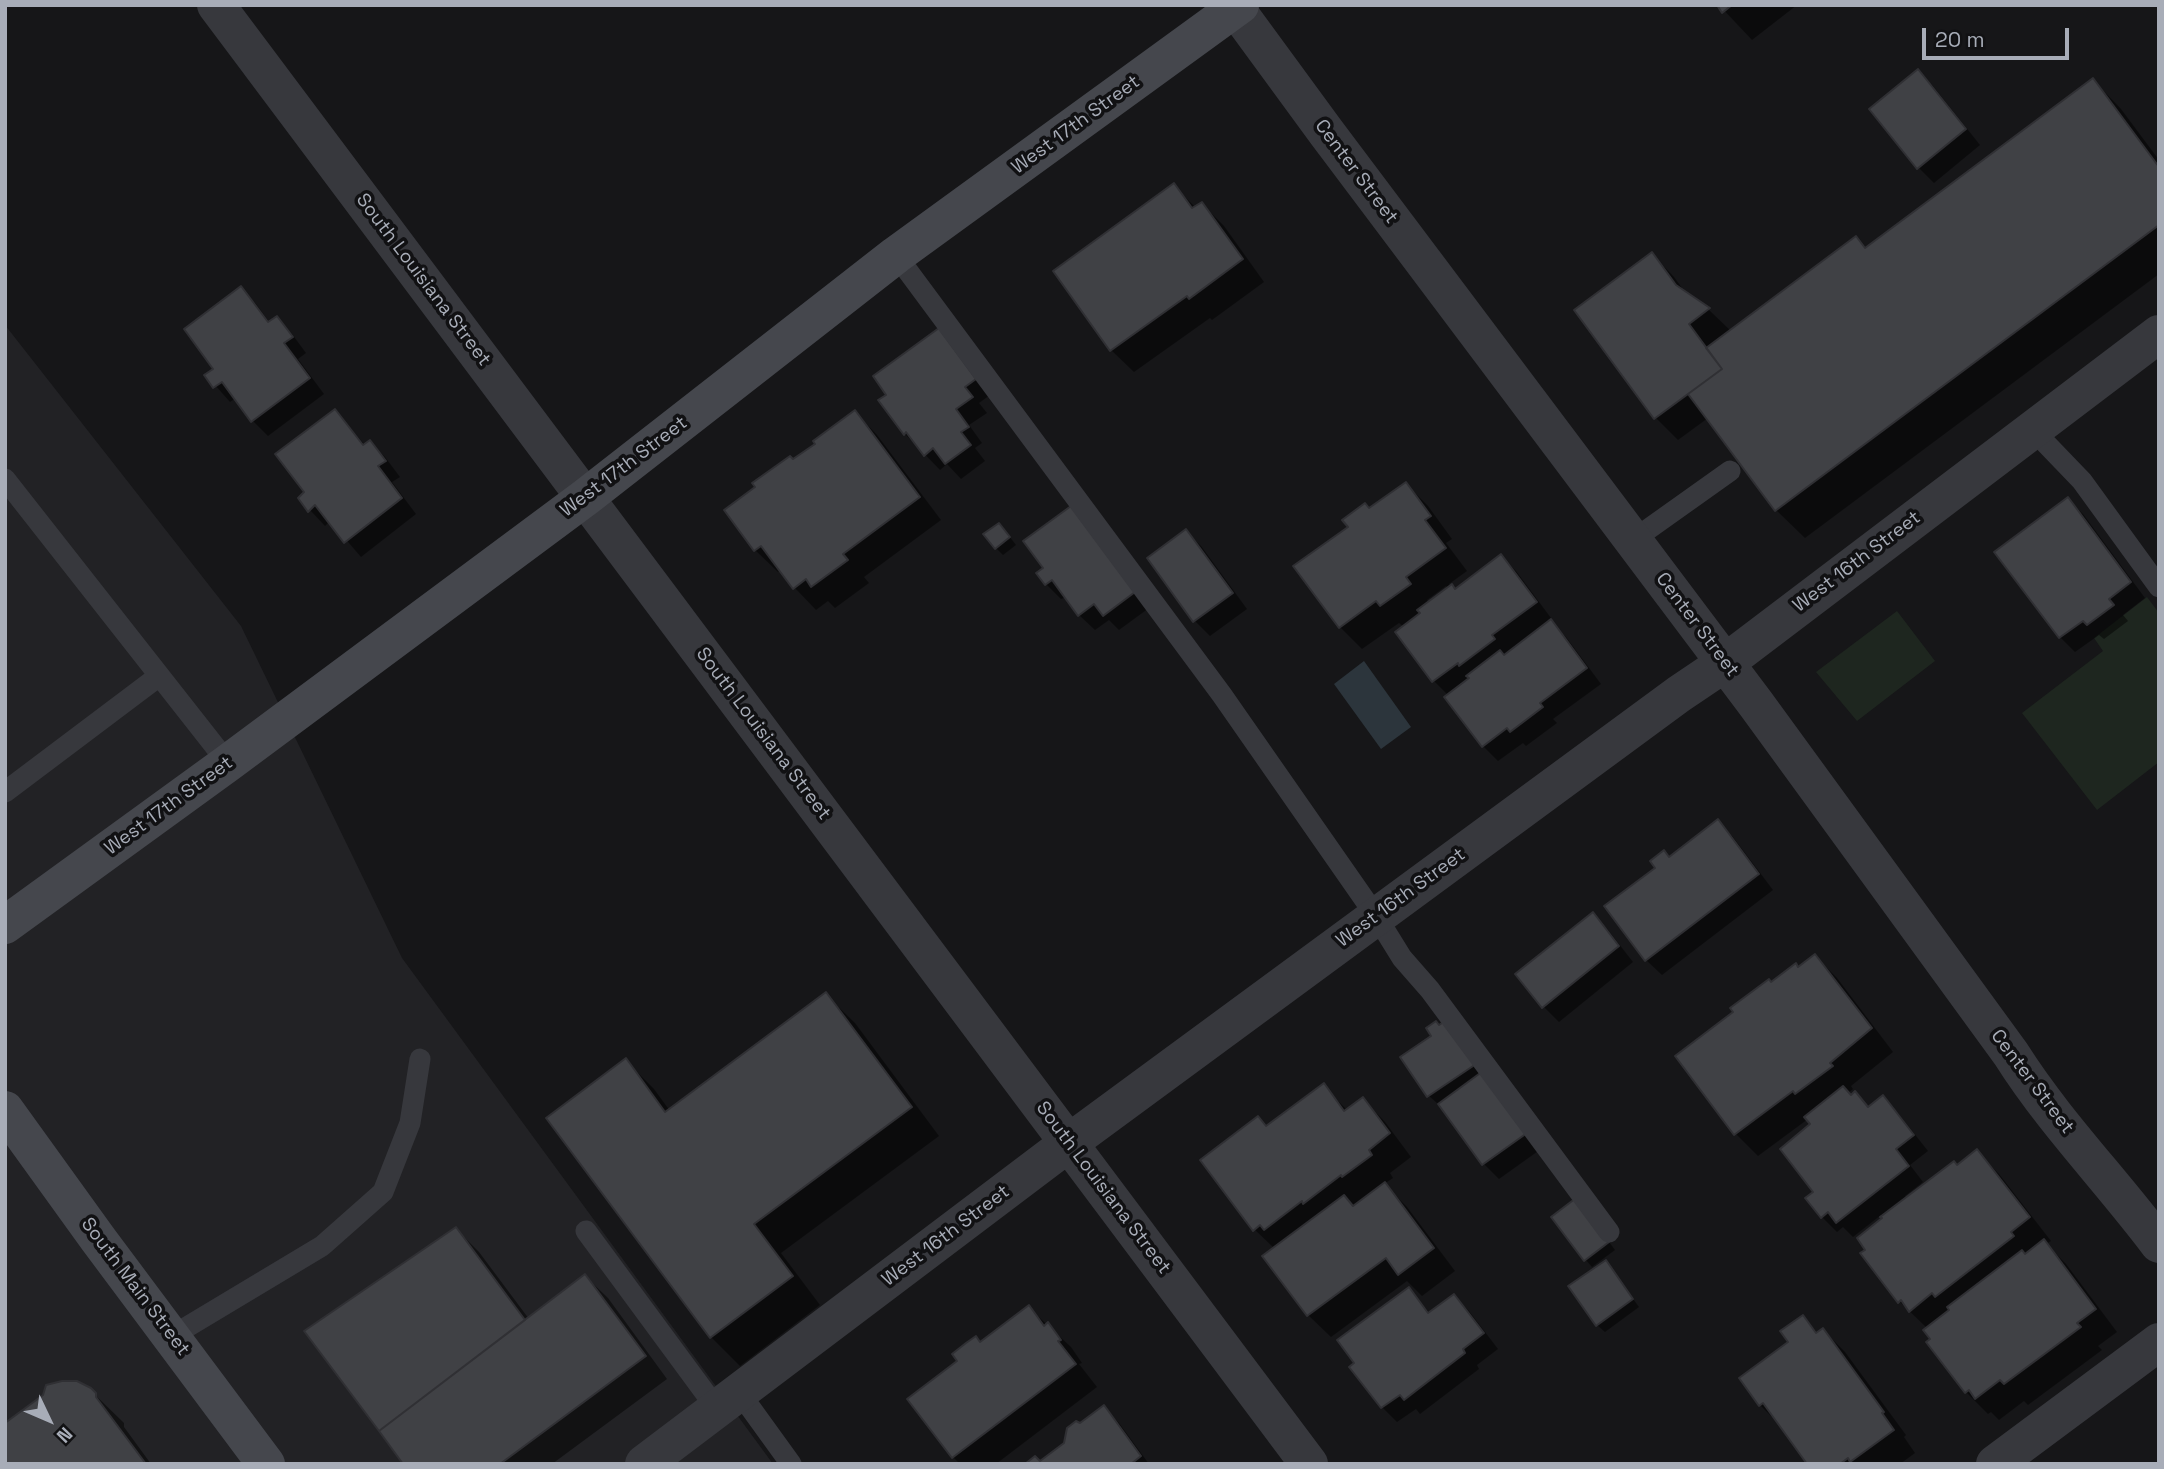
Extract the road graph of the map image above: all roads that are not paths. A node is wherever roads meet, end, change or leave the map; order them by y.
1 (216, 5) edge
2 (1236, 6) edge
3 (896, 255) junction
4 (2159, 334) edge
5 (2032, 429) junction
6 (1730, 471) dead end
7 (5, 479) edge
8 (586, 497) junction
9 (1633, 540) junction
10 (2159, 587) edge
11 (1725, 663) junction
12 (159, 676) junction
13 (228, 763) junction
14 (5, 792) edge
15 (1376, 916) junction
16 (5, 925) edge
17 (420, 1059) dead end
18 (5, 1110) edge
19 (1070, 1143) junction
20 (586, 1231) dead end
21 (1609, 1232) dead end
22 (2159, 1244) edge
23 (172, 1336) junction
24 (2159, 1342) edge
25 (728, 1400) junction
26 (267, 1464) edge
27 (644, 1464) edge
28 (791, 1464) edge
29 (1309, 1464) edge
30 (1994, 1464) edge

1 - 8 street, South Louisiana Street
2 - 3 main road, West 17th Street
2 - 9 street, Center Street
3 - 8 main road, West 17th Street
3 - 15 lane
4 - 5 street, West 16th Street
5 - 10 lane
5 - 11 street, West 16th Street
6 - 9 lane
7 - 12 lane
8 - 13 main road, West 17th Street
8 - 19 street, South Louisiana Street
9 - 11 street, Center Street
11 - 15 street, West 16th Street
11 - 22 street, Center Street
12 - 13 lane
12 - 14 lane
13 - 16 main road, West 17th Street
15 - 19 street, West 16th Street
15 - 21 lane
17 - 23 lane
18 - 23 main road, South Main Street
19 - 25 street, West 16th Street
19 - 29 street, South Louisiana Street
20 - 25 lane
23 - 26 main road, South Main Street
24 - 30 street
25 - 27 street, West 16th Street
25 - 28 lane

